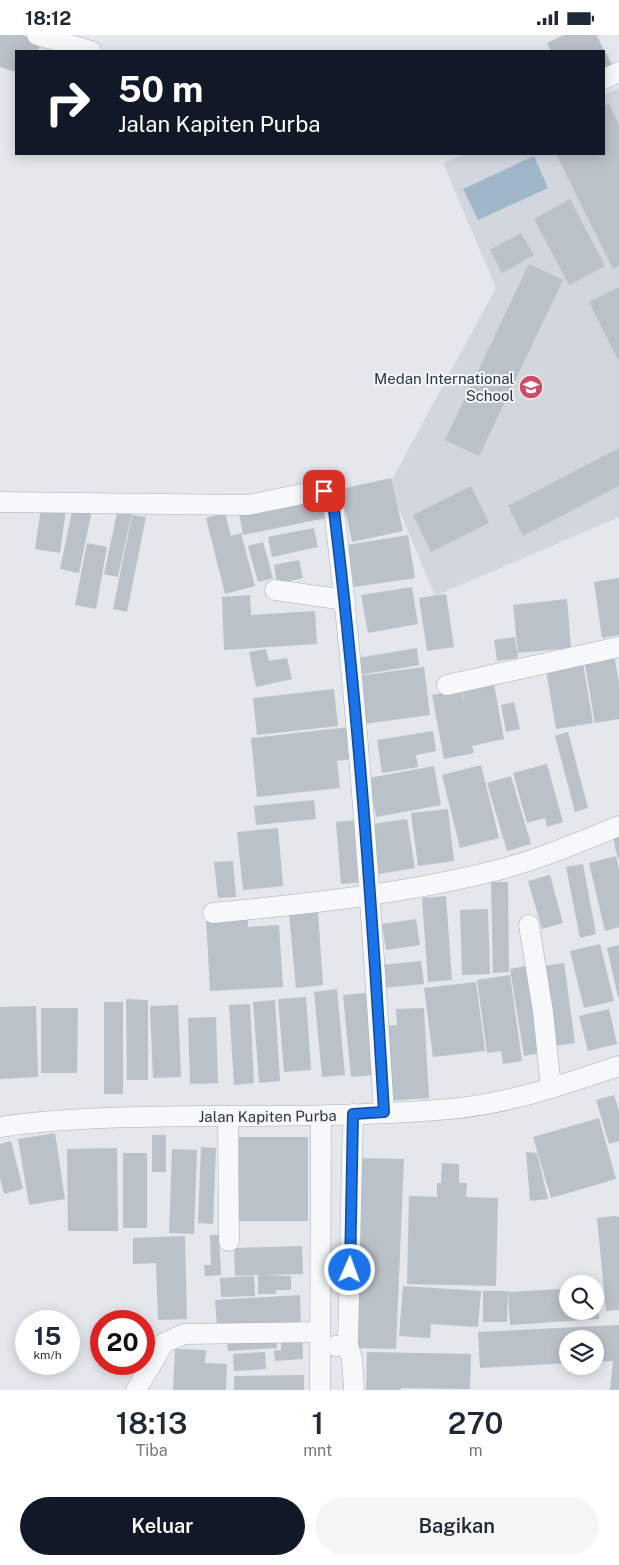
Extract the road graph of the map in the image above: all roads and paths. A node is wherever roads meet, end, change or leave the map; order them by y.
1 (37, 35) edge
2 (88, 50) edge
3 (619, 72) edge
4 (605, 79) edge
5 (0, 501) edge
6 (275, 590) dead end
7 (345, 600) junction
8 (619, 647) edge
9 (447, 685) dead end
10 (619, 825) edge
11 (371, 895) junction
12 (213, 913) dead end
13 (529, 925) dead end
14 (619, 1066) edge
15 (551, 1088) junction
16 (384, 1112) junction
17 (353, 1114) junction
18 (228, 1116) junction
19 (321, 1116) junction
20 (0, 1127) edge
21 (230, 1241) dead end
22 (320, 1339) junction
23 (348, 1345) junction
24 (136, 1390) edge
25 (320, 1390) edge
26 (354, 1390) edge

1 - 2 street
3 - 4 street
5 - 7 street
6 - 7 street
7 - 11 street
8 - 9 street
10 - 11 street
11 - 12 street
11 - 16 street
13 - 15 street
14 - 15 street, Jalan Kapiten Purba
15 - 16 street, Jalan Kapiten Purba
16 - 17 street, Jalan Kapiten Purba
17 - 19 street, Jalan Kapiten Purba
17 - 23 street
18 - 19 street, Jalan Kapiten Purba
18 - 20 street, Jalan Kapiten Purba
18 - 21 street
19 - 22 street
22 - 23 street
22 - 24 street
22 - 25 street
23 - 26 street

